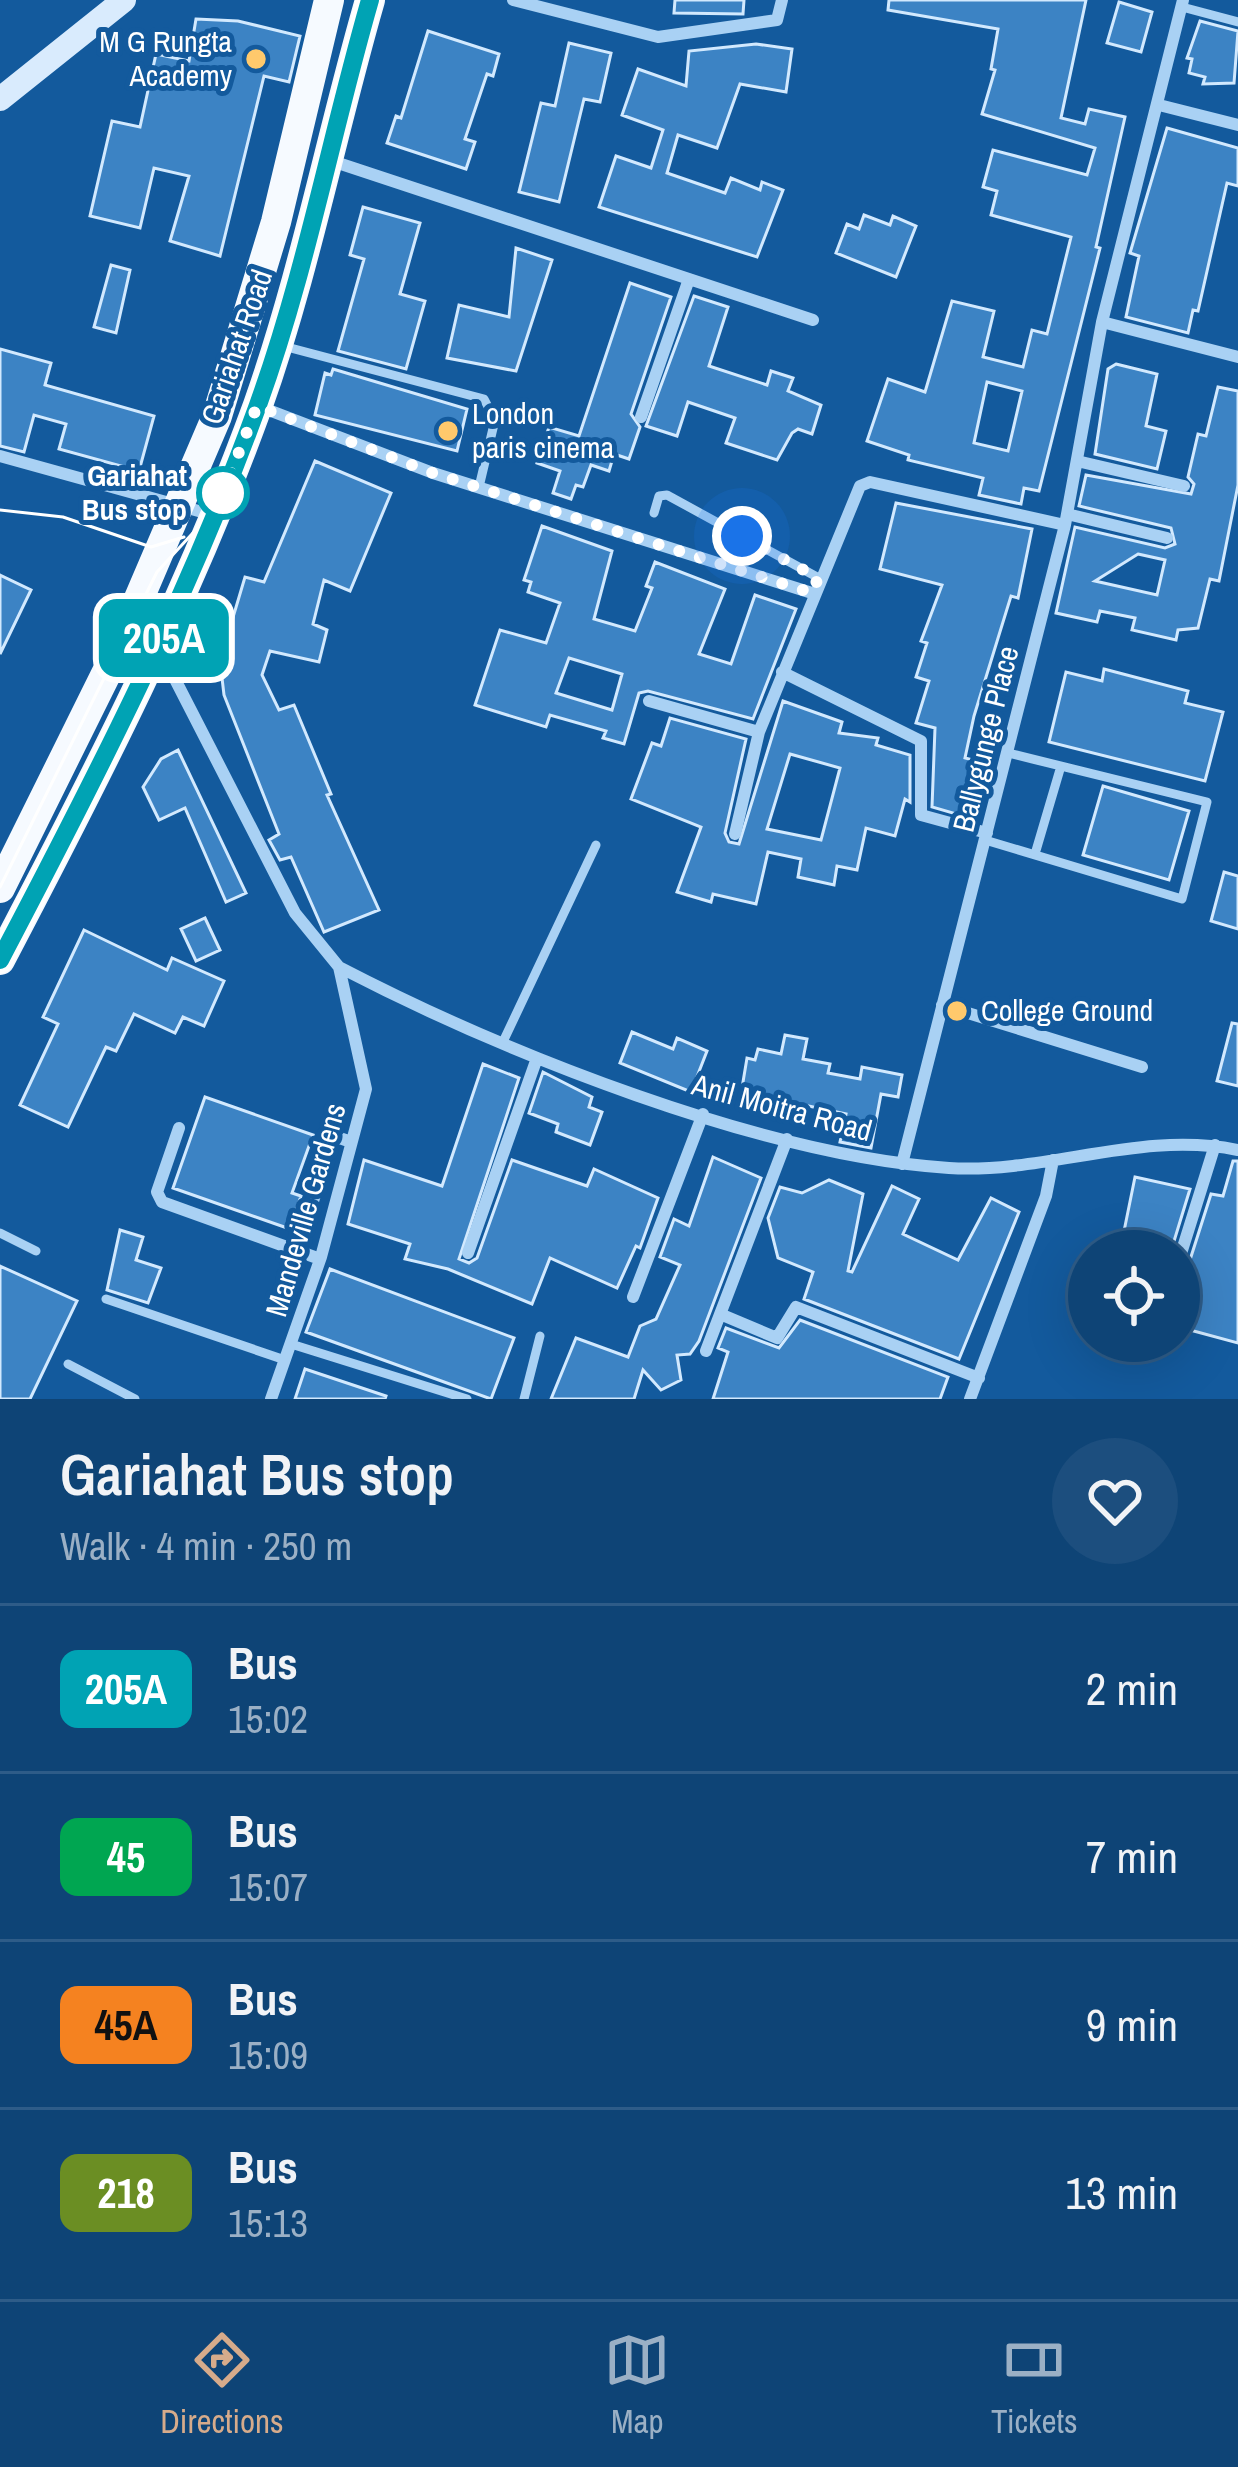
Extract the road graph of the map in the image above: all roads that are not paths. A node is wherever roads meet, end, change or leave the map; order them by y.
1 (124, 0) edge
2 (329, 0) edge
3 (370, 0) edge
4 (513, 0) edge
5 (782, 0) edge
6 (1183, 3) edge
7 (1238, 22) edge
8 (0, 99) edge
9 (1159, 105) junction
10 (1238, 125) edge
11 (332, 161) junction
12 (689, 279) junction
13 (813, 320) dead end
14 (1102, 322) junction
15 (278, 344) junction
16 (1238, 357) edge
17 (257, 406) junction
18 (641, 417) dead end
19 (0, 456) edge
20 (1077, 461) junction
21 (1184, 486) dead end
22 (478, 487) junction
23 (180, 507) junction
24 (654, 513) dead end
25 (213, 515) junction
26 (1066, 519) junction
27 (1167, 538) dead end
28 (818, 578) junction
29 (812, 593) junction
30 (129, 623) junction
31 (160, 650) junction
32 (782, 671) junction
33 (649, 701) dead end
34 (759, 732) junction
35 (1008, 753) junction
36 (1061, 766) junction
37 (735, 834) dead end
38 (986, 836) junction
39 (596, 844) dead end
40 (1035, 854) junction
41 (0, 888) edge
42 (0, 960) edge
43 (339, 967) junction
44 (942, 1005) junction
45 (502, 1044) junction
46 (537, 1058) junction
47 (1142, 1067) dead end
48 (703, 1114) junction
49 (179, 1128) dead end
50 (788, 1138) junction
51 (351, 1142) junction
52 (1215, 1145) junction
53 (1238, 1150) edge
54 (1053, 1160) junction
55 (902, 1164) junction
56 (1188, 1230) edge
57 (0, 1233) edge
58 (36, 1251) dead end
59 (298, 1251) junction
60 (467, 1253) dead end
61 (320, 1259) junction
62 (633, 1297) dead end
63 (106, 1299) dead end
64 (720, 1314) junction
65 (541, 1336) dead end
66 (291, 1344) junction
67 (706, 1351) dead end
68 (285, 1360) junction
69 (68, 1364) dead end
70 (980, 1378) junction
71 (135, 1399) edge
72 (272, 1399) edge
73 (467, 1399) edge
74 (524, 1399) edge
75 (970, 1399) edge

1 - 8 main road
2 - 23 main road, Gariahat Road
3 - 11 main road, Gariahat Road
4 - 5 street
6 - 7 lane
6 - 9 street, Ballygunge Place
9 - 10 street
9 - 14 street, Ballygunge Place
11 - 12 street
11 - 15 main road, Gariahat Road
12 - 13 street
12 - 18 street
14 - 16 street
14 - 20 street, Ballygunge Place
15 - 17 main road, Gariahat Road
15 - 22 lane
17 - 22 street
17 - 25 main road, Gariahat Road
19 - 23 street
20 - 21 street
20 - 26 street, Ballygunge Place
22 - 29 street
23 - 25 street
23 - 30 main road, Gariahat Road
24 - 28 lane
25 - 31 main road, Gariahat Road
26 - 27 street
26 - 28 street
26 - 35 street, Ballygunge Place
28 - 29 street
29 - 32 street
30 - 31 street
30 - 41 main road, Gariahat Road
31 - 42 main road, Gariahat Road
31 - 43 street, Mandeville Gardens
32 - 34 street
32 - 38 street
33 - 34 street
34 - 37 street
35 - 36 lane
35 - 38 street, Ballygunge Place
36 - 40 lane
36 - 40 lane
38 - 40 lane
38 - 44 street, Ballygunge Place
39 - 45 lane
43 - 45 street, Anil Moitra Road
43 - 51 street, Mandeville Gardens
44 - 47 street
44 - 55 street, Ballygunge Place
45 - 46 street, Anil Moitra Road
46 - 48 street, Anil Moitra Road
46 - 60 street
48 - 50 street, Anil Moitra Road
48 - 62 street
49 - 59 street
50 - 55 street, Anil Moitra Road
50 - 64 street
51 - 59 street
51 - 61 street, Mandeville Gardens
52 - 53 street, Anil Moitra Road
52 - 54 street, Anil Moitra Road
52 - 56 street
54 - 55 street, Anil Moitra Road
54 - 70 street
57 - 58 lane
59 - 61 street
61 - 66 street, Mandeville Gardens
63 - 68 lane
64 - 67 street
64 - 70 street
65 - 74 lane
66 - 68 street, Mandeville Gardens
66 - 73 lane
68 - 72 street, Mandeville Gardens
69 - 71 lane
70 - 75 street

